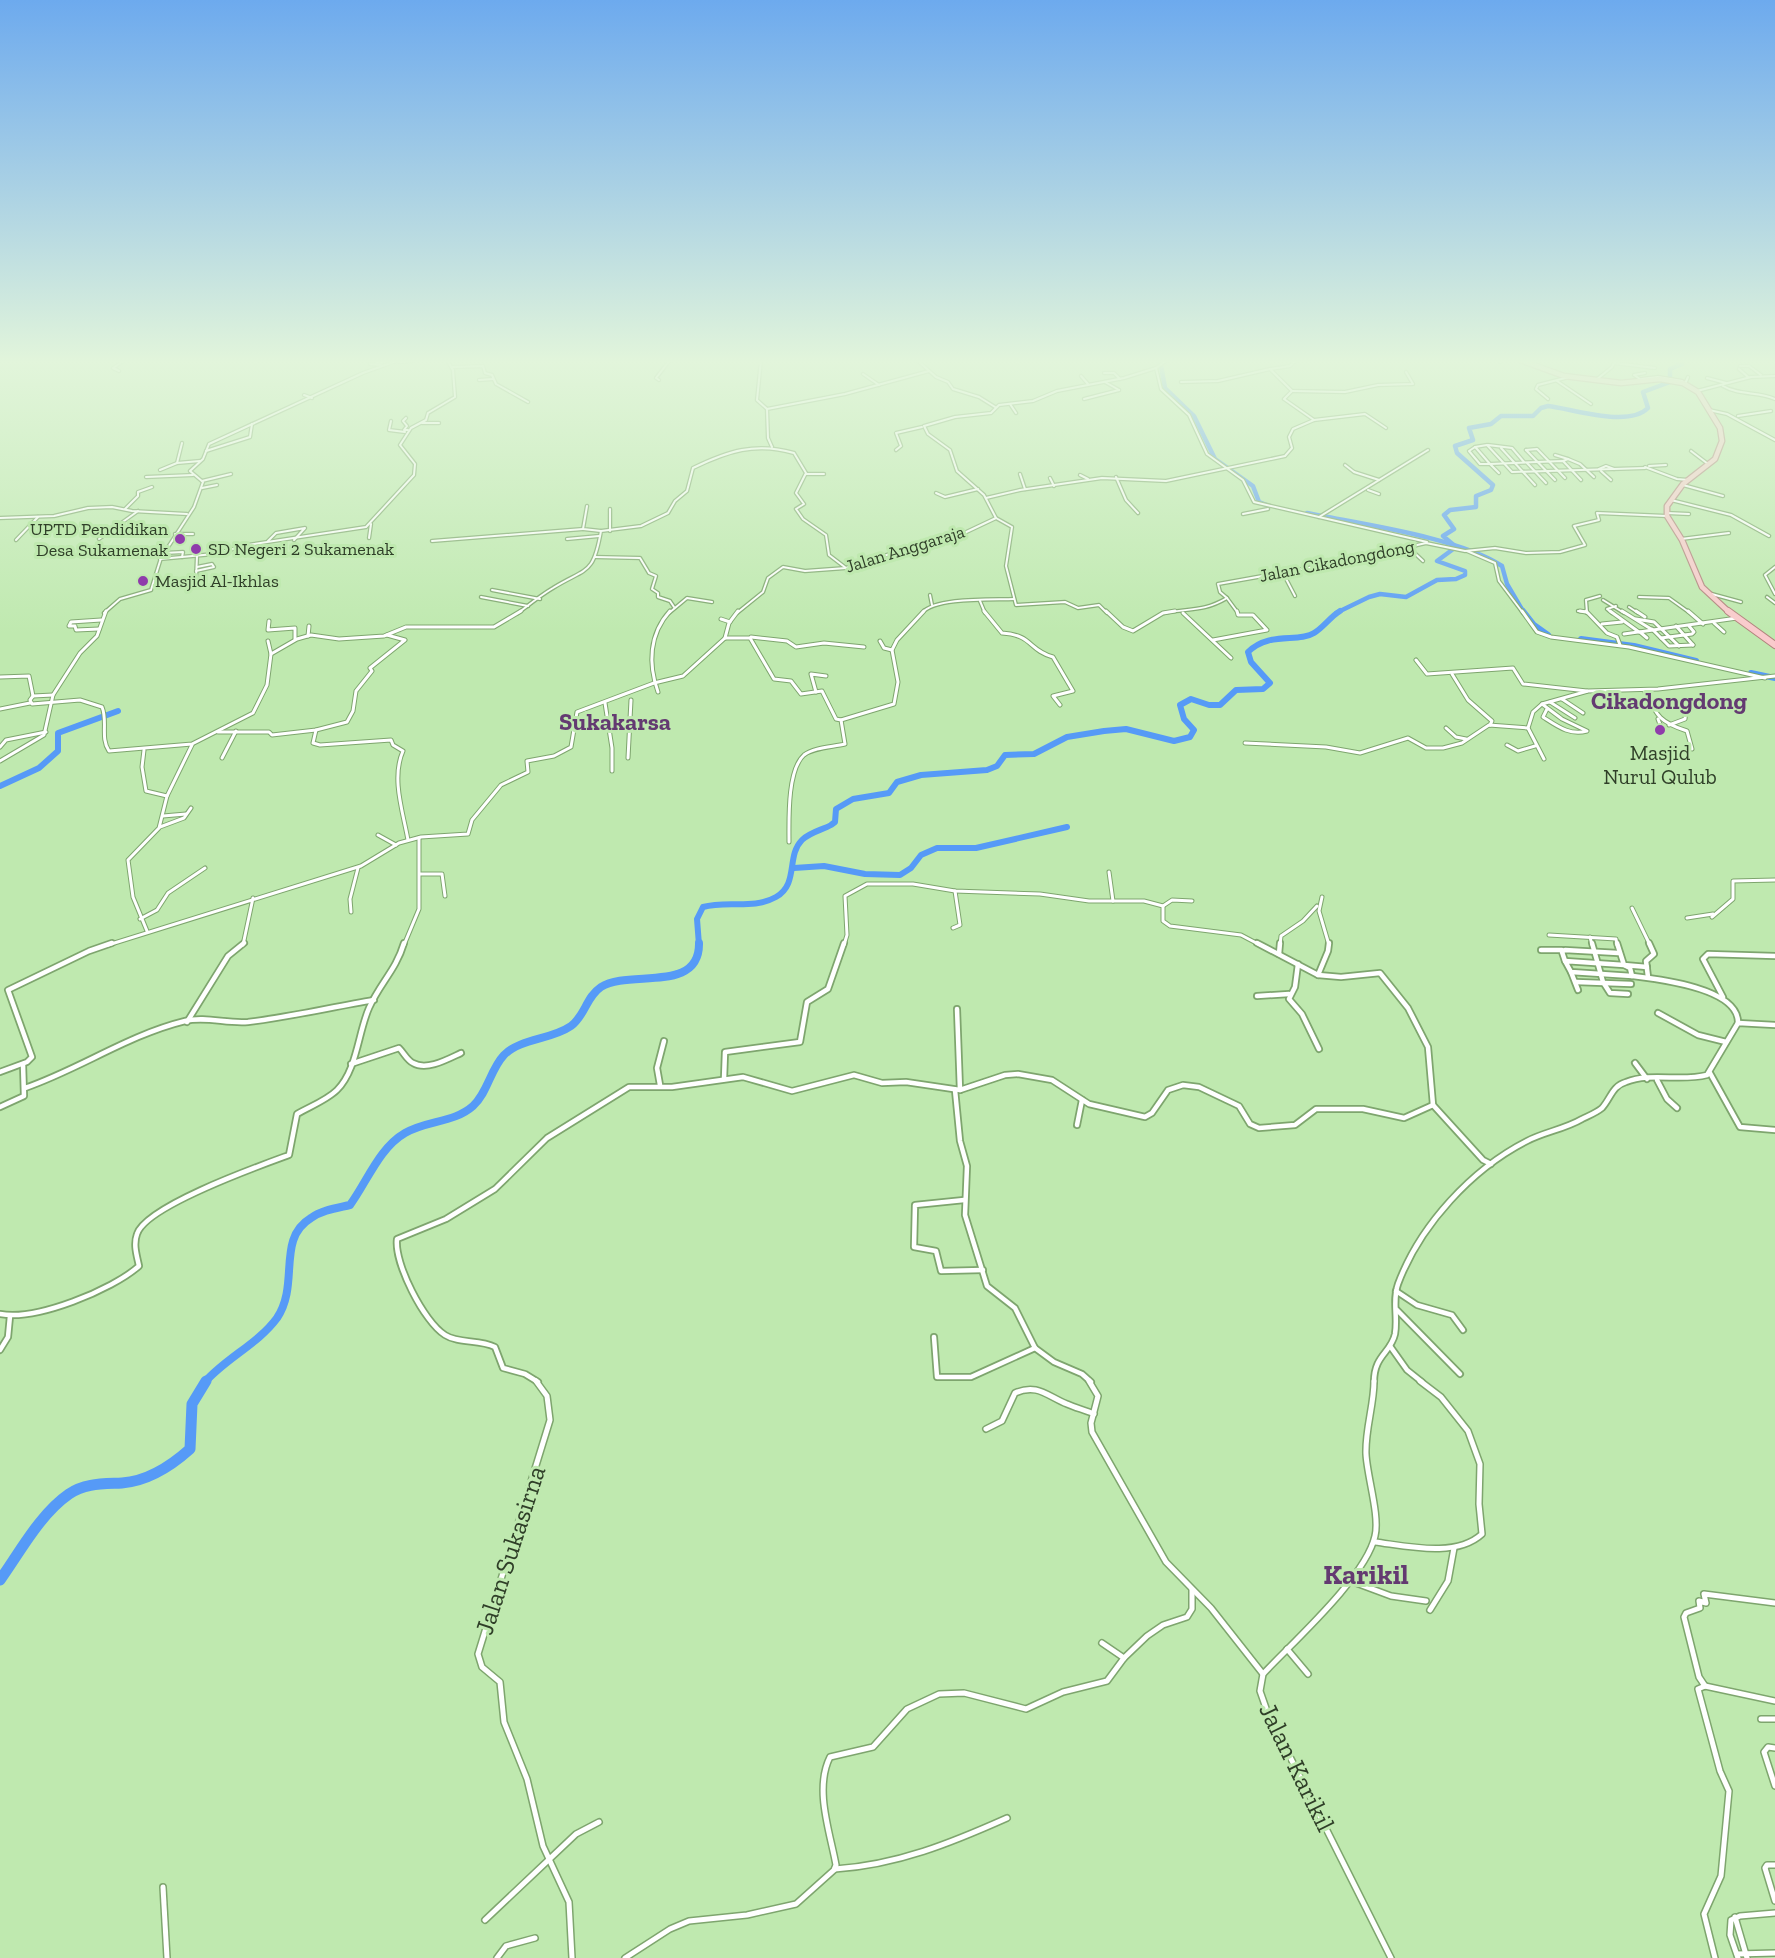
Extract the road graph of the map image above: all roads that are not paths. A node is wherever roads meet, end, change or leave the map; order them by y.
1 (180, 451) edge
2 (205, 451) edge
3 (405, 451) edge
4 (741, 451) edge
5 (788, 451) edge
6 (950, 451) edge
7 (1206, 451) edge
8 (1289, 451) edge
9 (1426, 451) edge
10 (1471, 451) edge
11 (1479, 451) edge
12 (1493, 451) edge
13 (1504, 451) edge
14 (1516, 451) edge
15 (1527, 451) edge
16 (1539, 451) edge
17 (1691, 451) dead end
18 (1719, 451) edge
19 (1555, 455) dead end
20 (1568, 459) junction
21 (201, 461) junction
22 (1563, 461) junction
23 (1525, 462) junction
24 (1536, 462) junction
25 (1549, 462) junction
26 (1607, 462) dead end
27 (177, 463) junction
28 (1503, 463) junction
29 (1513, 463) junction
30 (1491, 464) junction
31 (1624, 464) dead end
32 (1708, 464) junction
33 (1345, 465) dead end
34 (1610, 467) junction
35 (1586, 469) junction
36 (1614, 469) junction
37 (160, 470) dead end
38 (1227, 470) junction
39 (1571, 470) junction
40 (1600, 470) junction
41 (1629, 470) junction
42 (1546, 471) junction
43 (1557, 471) junction
44 (1521, 472) junction
45 (1535, 472) junction
46 (1499, 473) dead end
47 (231, 474) dead end
48 (806, 474) junction
49 (824, 474) dead end
50 (1020, 474) dead end
51 (193, 475) junction
52 (1080, 475) dead end
53 (146, 477) dead end
54 (1116, 477) junction
55 (1594, 477) dead end
56 (1050, 478) dead end
57 (1565, 478) dead end
58 (1089, 480) junction
59 (1555, 480) dead end
60 (1581, 480) dead end
61 (1611, 480) dead end
62 (202, 481) junction
63 (1380, 481) junction
64 (1546, 483) dead end
65 (1685, 483) junction
66 (217, 485) dead end
67 (1535, 485) dead end
68 (1054, 486) junction
69 (152, 487) dead end
70 (202, 488) junction
71 (978, 489) junction
72 (1025, 489) junction
73 (1367, 489) junction
74 (936, 493) dead end
75 (1379, 494) dead end
76 (1723, 496) dead end
77 (986, 498) junction
78 (1671, 500) junction
79 (586, 506) dead end
80 (1271, 508) junction
81 (125, 509) junction
82 (610, 509) dead end
83 (139, 511) junction
84 (1138, 513) dead end
85 (188, 514) junction
86 (1243, 514) dead end
87 (1689, 514) dead end
88 (1667, 515) junction
89 (38, 517) junction
90 (1320, 517) junction
91 (0, 518) edge
92 (996, 518) junction
93 (371, 523) junction
94 (583, 529) junction
95 (602, 531) junction
96 (610, 531) junction
97 (1729, 533) dead end
98 (174, 534) junction
99 (194, 534) dead end
100 (599, 536) junction
101 (1768, 536) dead end
102 (369, 538) dead end
103 (1682, 538) junction
104 (99, 539) dead end
105 (567, 539) dead end
106 (16, 540) dead end
107 (294, 540) junction
108 (432, 541) dead end
109 (262, 543) junction
110 (1430, 543) junction
111 (1407, 545) junction
112 (1466, 551) junction
113 (163, 553) junction
114 (197, 556) junction
115 (182, 557) junction
116 (594, 557) junction
117 (160, 559) junction
118 (1423, 561) dead end
119 (197, 567) junction
120 (1775, 567) edge
121 (846, 568) junction
122 (196, 571) junction
123 (1283, 573) junction
124 (196, 579) dead end
125 (492, 590) dead end
126 (1707, 593) junction
127 (1775, 594) edge
128 (930, 596) dead end
129 (1295, 596) dead end
130 (1600, 596) dead end
131 (481, 597) dead end
132 (1639, 597) dead end
133 (1767, 597) dead end
134 (1227, 598) junction
135 (540, 599) junction
136 (1014, 599) junction
137 (1603, 600) dead end
138 (980, 601) junction
139 (712, 602) dead end
140 (1741, 602) dead end
141 (1775, 603) edge
142 (528, 606) junction
143 (932, 606) junction
144 (1616, 606) junction
145 (674, 607) junction
146 (1629, 607) dead end
147 (1578, 611) dead end
148 (1586, 612) junction
149 (1183, 613) junction
150 (1646, 617) junction
151 (1737, 618) junction
152 (721, 619) dead end
153 (1635, 619) junction
154 (101, 620) junction
155 (269, 621) dead end
156 (730, 622) junction
157 (1623, 622) junction
158 (1713, 622) junction
159 (1602, 624) dead end
160 (1703, 624) junction
161 (1688, 625) junction
162 (309, 626) dead end
163 (1660, 626) junction
164 (1675, 626) junction
165 (99, 629) junction
166 (1652, 629) junction
167 (1639, 632) junction
168 (1724, 632) dead end
169 (1624, 634) dead end
170 (387, 635) junction
171 (308, 636) junction
172 (1686, 636) junction
173 (725, 638) junction
174 (750, 638) junction
175 (1647, 638) dead end
176 (1660, 638) junction
177 (1673, 638) junction
178 (295, 640) junction
179 (1213, 640) junction
180 (268, 641) dead end
181 (880, 641) dead end
182 (1773, 642) edge
183 (1620, 644) junction
184 (1679, 646) junction
185 (864, 647) dead end
186 (892, 650) junction
187 (271, 654) junction
188 (1231, 658) dead end
189 (1416, 660) dead end
190 (1452, 674) junction
191 (826, 676) dead end
192 (0, 677) edge
193 (1765, 678) junction
194 (1773, 678) edge
195 (654, 683) junction
196 (1644, 689) junction
197 (1588, 691) junction
198 (658, 692) dead end
199 (816, 692) junction
200 (53, 695) junction
201 (33, 696) junction
202 (630, 697) junction
203 (1561, 698) junction
204 (1700, 699) dead end
205 (51, 702) junction
206 (1550, 702) junction
207 (605, 703) junction
208 (30, 704) junction
209 (1542, 704) junction
210 (1060, 705) dead end
211 (0, 709) edge
212 (1547, 710) junction
213 (1583, 713) dead end
214 (1575, 718) dead end
215 (1658, 718) junction
216 (841, 720) junction
217 (1489, 725) junction
218 (1668, 725) junction
219 (1661, 727) dead end
220 (1446, 728) dead end
221 (1528, 728) junction
222 (316, 730) junction
223 (47, 731) junction
224 (237, 731) junction
225 (214, 732) junction
226 (1467, 740) junction
227 (1245, 743) dead end
228 (192, 744) junction
229 (1507, 745) dead end
230 (1534, 746) junction
231 (0, 747) edge
232 (1692, 749) dead end
233 (144, 750) junction
234 (222, 758) dead end
235 (628, 758) dead end
236 (1544, 759) dead end
237 (0, 761) edge
238 (612, 771) dead end
239 (167, 796) junction
240 (191, 808) dead end
241 (187, 814) junction
242 (163, 816) junction
243 (159, 828) junction
244 (378, 835) dead end
245 (419, 838) junction
246 (408, 840) junction
247 (789, 842) dead end
248 (396, 845) junction
249 (358, 867) junction
250 (205, 868) dead end
251 (1109, 872) dead end
252 (420, 874) junction
253 (1775, 880) edge
254 (955, 891) junction
255 (445, 896) dead end
256 (253, 897) junction
257 (1322, 897) dead end
258 (1113, 901) junction
259 (1192, 901) dead end
260 (1319, 903) junction
261 (1163, 906) junction
262 (1632, 908) dead end
263 (351, 912) dead end
264 (1687, 918) dead end
265 (140, 919) junction
266 (953, 928) dead end
267 (147, 932) junction
268 (1549, 934) dead end
269 (1590, 937) junction
270 (1541, 950) dead end
271 (1563, 950) junction
272 (1594, 953) junction
273 (1618, 953) junction
274 (1279, 954) junction
275 (1775, 956) edge
276 (1565, 961) junction
277 (1599, 963) junction
278 (1298, 964) junction
279 (1624, 965) junction
280 (1647, 967) junction
281 (1569, 972) junction
282 (1601, 974) junction
283 (1318, 975) junction
284 (1632, 976) junction
285 (1648, 977) junction
286 (1576, 982) junction
287 (1603, 982) junction
288 (1631, 984) dead end
289 (1578, 990) dead end
290 (1289, 994) junction
291 (1628, 994) dead end
292 (1257, 996) dead end
293 (1723, 998) junction
294 (374, 1000) junction
295 (957, 1010) dead end
296 (1659, 1013) dead end
297 (187, 1022) junction
298 (1738, 1023) junction
299 (1775, 1025) edge
300 (664, 1041) dead end
301 (1726, 1042) junction
302 (1319, 1049) dead end
303 (461, 1053) dead end
304 (1635, 1063) dead end
305 (23, 1064) junction
306 (351, 1064) junction
307 (0, 1072) edge
308 (1710, 1073) junction
309 (724, 1079) junction
310 (1647, 1079) junction
311 (1657, 1080) junction
312 (660, 1085) junction
313 (25, 1088) junction
314 (958, 1090) junction
315 (1082, 1100) junction
316 (1433, 1105) junction
317 (0, 1107) edge
318 (1677, 1108) dead end
319 (1077, 1125) dead end
320 (1775, 1130) edge
321 (1491, 1164) junction
322 (964, 1200) junction
323 (983, 1270) junction
324 (1396, 1291) junction
325 (1396, 1309) junction
326 (0, 1314) edge
327 (10, 1316) junction
328 (1463, 1330) dead end
329 (934, 1337) dead end
330 (1389, 1346) junction
331 (1035, 1348) junction
332 (0, 1350) edge
333 (1460, 1374) dead end
334 (1094, 1414) junction
335 (986, 1429) dead end
336 (1374, 1542) junction
337 (1454, 1548) junction
338 (1348, 1580) junction
339 (1192, 1590) junction
340 (1426, 1601) dead end
341 (1775, 1603) edge
342 (1430, 1610) dead end
343 (1102, 1643) dead end
344 (1287, 1649) junction
345 (1124, 1658) junction
346 (1259, 1669) junction
347 (1308, 1674) dead end
348 (1705, 1686) junction
349 (1775, 1701) edge
350 (1761, 1719) dead end
351 (1775, 1719) edge
352 (1775, 1748) edge
353 (1774, 1778) edge
354 (1775, 1786) edge
355 (1007, 1818) dead end
356 (599, 1822) dead end
357 (549, 1862) junction
358 (1775, 1865) edge
359 (835, 1869) junction
360 (163, 1887) dead end
361 (1775, 1901) edge
362 (1775, 1913) edge
363 (1735, 1917) junction
364 (485, 1920) dead end
365 (535, 1938) dead end
366 (1775, 1953) edge
367 (1738, 1956) edge
368 (1746, 1956) edge
369 (167, 1958) edge
370 (497, 1958) edge
371 (572, 1958) edge
372 (625, 1958) edge
373 (1391, 1958) edge
374 (1715, 1958) edge

1 - 27 street
2 - 21 street
3 - 93 street
4 - 96 street
5 - 48 street
6 - 71 street
7 - 38 street
8 - 38 street
9 - 63 street
10 - 30 street
11 - 30 street
12 - 28 street
13 - 29 street
14 - 23 street
15 - 24 street
16 - 25 street
17 - 32 street
18 - 32 main road
19 - 20 street
20 - 22 street
20 - 35 street
21 - 27 street
21 - 51 street
22 - 25 street
22 - 39 street
23 - 24 street
23 - 29 street
23 - 45 street
24 - 25 street
24 - 42 street
25 - 43 street
26 - 34 street
27 - 37 street
28 - 29 street
28 - 30 street
28 - 44 street
29 - 44 street
30 - 46 street
31 - 41 street
32 - 65 main road
33 - 63 street
34 - 36 street
34 - 40 street
35 - 39 street
35 - 40 street
35 - 55 street
36 - 40 street
36 - 41 street
38 - 54 street
38 - 80 street
39 - 43 street
39 - 60 street
40 - 61 street
41 - 65 street
42 - 43 street
42 - 45 street
42 - 59 street
43 - 57 street
44 - 45 street
44 - 67 street
45 - 64 street
47 - 62 street
48 - 49 street
48 - 121 street
50 - 72 street
51 - 53 street
51 - 62 street
52 - 58 street
54 - 58 street
54 - 84 street
56 - 68 street
58 - 68 street
62 - 70 street
63 - 73 street
65 - 76 street
65 - 78 main road
66 - 70 street
68 - 72 street
69 - 81 street
70 - 85 street
71 - 74 street
71 - 77 street
72 - 77 street
73 - 75 street
73 - 90 street
77 - 92 street
78 - 88 main road
78 - 101 street
79 - 94 street
80 - 86 street
80 - 90 street
81 - 83 street
81 - 89 street
82 - 96 street
83 - 85 street
83 - 104 street
85 - 98 street
87 - 88 street
88 - 103 main road
88 - 112 street, Jalan Cikadongdong
89 - 91 street
89 - 106 street
90 - 110 street
92 - 121 street, Jalan Anggaraja
92 - 136 street
93 - 102 street
93 - 107 street
94 - 95 street
94 - 108 street
95 - 96 street
95 - 100 street
97 - 103 street
98 - 99 street
98 - 113 street
100 - 105 street
100 - 116 street
103 - 126 main road
107 - 109 street
107 - 109 street
109 - 114 street
110 - 111 street, Jalan Cikadongdong
110 - 112 street, Jalan Cikadongdong
111 - 118 street
111 - 123 street, Jalan Cikadongdong
112 - 183 street
113 - 115 street
113 - 117 street
114 - 115 street
114 - 119 street
115 - 117 street
116 - 135 street
116 - 145 street
117 - 154 street
119 - 122 street
119 - 122 street
120 - 127 street
121 - 156 street, Jalan Anggaraja
122 - 124 street
123 - 129 street
123 - 134 street, Jalan Cikadongdong
125 - 135 street
126 - 140 street
126 - 151 main road
128 - 143 street
130 - 148 street
131 - 142 street
132 - 160 street
133 - 141 street
134 - 149 street
134 - 179 street
135 - 142 street
136 - 138 street
136 - 149 street
137 - 144 street
138 - 143 street
138 - 210 street
139 - 145 street
142 - 170 street
143 - 186 street
144 - 153 street
144 - 157 street
145 - 195 street
146 - 150 street
147 - 148 street
148 - 183 street
149 - 179 street
150 - 153 street
150 - 163 street
151 - 158 street
151 - 182 main road
152 - 156 street
153 - 166 street
154 - 165 street
154 - 165 street
155 - 178 street
156 - 173 street, Jalan Anggaraja
157 - 159 street
157 - 167 street
158 - 160 street
158 - 168 street
160 - 161 street
161 - 164 street
161 - 172 street
162 - 171 street
163 - 164 street
163 - 166 street
163 - 177 street
164 - 172 street
165 - 200 street
166 - 167 street
166 - 176 street
167 - 169 street
167 - 175 street
170 - 171 street
170 - 222 street
171 - 178 street
172 - 177 street
172 - 184 street
173 - 174 street
173 - 195 street
174 - 185 street
174 - 199 street
176 - 177 street
176 - 184 street
177 - 184 street
178 - 187 street
179 - 188 street
180 - 187 street
181 - 186 street
183 - 193 street
186 - 216 street
187 - 225 street
189 - 190 street
190 - 197 street
190 - 217 street
191 - 199 street
192 - 201 street
193 - 194 street
193 - 196 street
195 - 198 street
195 - 202 street
196 - 197 street
196 - 215 street
197 - 203 street
199 - 216 street
200 - 201 street
200 - 205 street
201 - 208 street
202 - 207 street
202 - 235 street
203 - 206 street
203 - 213 street
204 - 218 street
205 - 208 street
205 - 223 street
205 - 233 street
206 - 209 street
206 - 214 street
207 - 238 street
207 - 245 street
208 - 211 street
209 - 212 street
209 - 221 street
212 - 212 street
215 - 218 street
215 - 219 street
216 - 247 street
217 - 221 street
217 - 226 street
218 - 232 street
220 - 226 street
221 - 230 street
222 - 224 street
222 - 246 street
223 - 231 street
223 - 237 street
224 - 225 street
224 - 234 street
225 - 228 street
226 - 227 street
228 - 233 street
228 - 239 street
229 - 230 street
230 - 236 street
233 - 239 street
239 - 242 street
240 - 241 street
241 - 242 street
241 - 243 street
242 - 243 street
243 - 265 street
244 - 248 street
245 - 246 street
245 - 252 street
246 - 248 street
248 - 249 street
249 - 256 street
249 - 263 street
250 - 265 street
251 - 258 street
252 - 255 street
252 - 294 street
253 - 264 street
254 - 258 street
254 - 266 street
254 - 309 street
256 - 267 street
256 - 297 street
257 - 260 street
258 - 261 street
259 - 261 street
260 - 274 street
260 - 283 street
261 - 274 street
262 - 280 street
265 - 267 street
267 - 305 street
268 - 269 street
269 - 272 street
269 - 273 street
270 - 271 street
271 - 272 street
271 - 276 street
272 - 273 street
272 - 277 street
273 - 279 street
274 - 278 street
275 - 293 street
276 - 277 street
276 - 281 street
277 - 279 street
277 - 282 street
278 - 283 street
278 - 290 street
279 - 280 street
279 - 284 street
280 - 285 street
281 - 282 street
281 - 286 street
282 - 284 street
282 - 287 street
283 - 316 street
284 - 285 street
285 - 293 street
286 - 287 street
286 - 289 street
287 - 288 street
287 - 291 street
290 - 292 street
290 - 302 street
293 - 298 street
294 - 297 street
294 - 306 street
295 - 314 street
296 - 301 street
297 - 313 street
298 - 299 street
298 - 301 street
300 - 312 street
301 - 308 street
303 - 306 street
304 - 310 street
305 - 307 street
305 - 313 street
306 - 327 street
308 - 311 street
308 - 320 street
309 - 312 street
309 - 314 street
310 - 311 street
310 - 321 street
311 - 318 street
312 - 357 street, Jalan Sukasirna
313 - 317 street
314 - 315 street
314 - 322 street
315 - 316 street
315 - 319 street
316 - 321 street
321 - 324 street
322 - 323 street
322 - 323 street
323 - 331 street
324 - 325 street
324 - 328 street
325 - 330 street
325 - 333 street
326 - 327 street
327 - 332 street
329 - 331 street
330 - 336 street
330 - 337 street
331 - 334 street
334 - 335 street
334 - 339 street
336 - 337 street
336 - 338 street, Jalan Karikil
337 - 342 street
338 - 340 street
338 - 344 street, Jalan Karikil
339 - 345 street
339 - 346 street
341 - 348 street
343 - 345 street
344 - 346 street, Jalan Karikil
344 - 347 street
345 - 359 street
346 - 373 street, Jalan Karikil
348 - 349 street
348 - 374 street
350 - 351 street
352 - 353 street
353 - 354 street
355 - 359 street
356 - 357 street
357 - 364 street
357 - 371 street, Jalan Sukasirna
358 - 361 street
359 - 372 street
360 - 369 street
362 - 363 street
363 - 367 street
363 - 368 street
365 - 370 street
366 - 368 street
367 - 368 street

